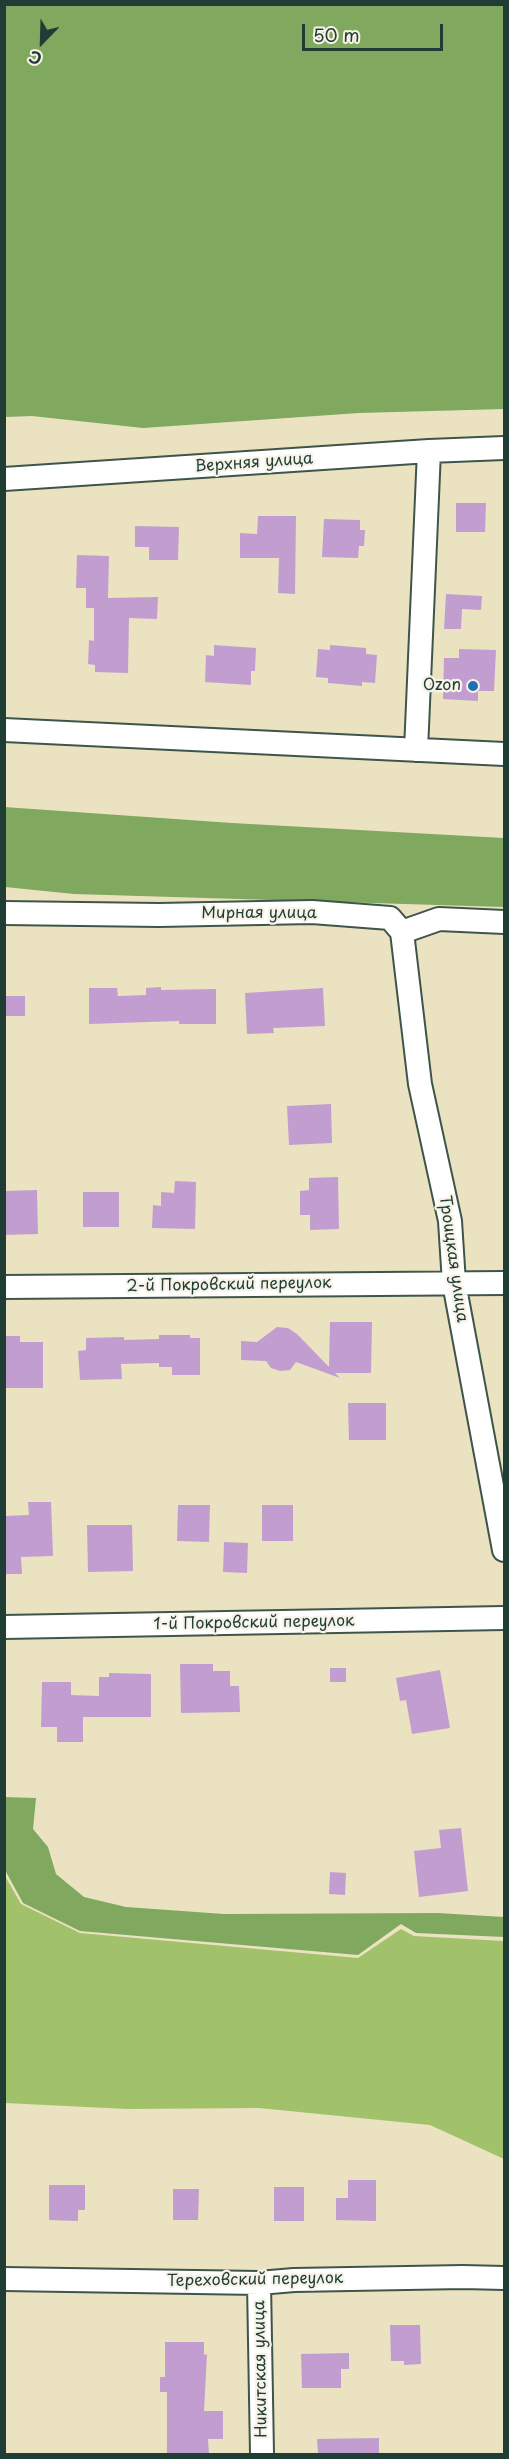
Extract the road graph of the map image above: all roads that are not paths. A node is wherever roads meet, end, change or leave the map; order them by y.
1 (504, 448) edge
2 (429, 451) junction
3 (4, 479) edge
4 (4, 730) edge
5 (416, 750) junction
6 (504, 754) edge
7 (4, 914) edge
8 (504, 922) edge
9 (402, 932) junction
10 (454, 1283) junction
11 (504, 1283) edge
12 (4, 1287) edge
13 (504, 1550) edge
14 (504, 1618) edge
15 (4, 1627) edge
16 (504, 2278) edge
17 (4, 2279) edge
18 (259, 2283) junction
19 (262, 2454) edge

1 - 2 street, Верхняя улица
2 - 3 street, Верхняя улица
2 - 5 street
4 - 5 street
5 - 6 street
7 - 9 street, Мирная улица
8 - 9 street
9 - 10 street, Троицкая улица
10 - 11 street, 2-й Покровский переулок
10 - 12 street, 2-й Покровский переулок
10 - 13 street, Троицкая улица
14 - 15 street, 1-й Покровский переулок
16 - 18 street, Тереховский переулок
17 - 18 street, Тереховский переулок
18 - 19 street, Никитская улица

